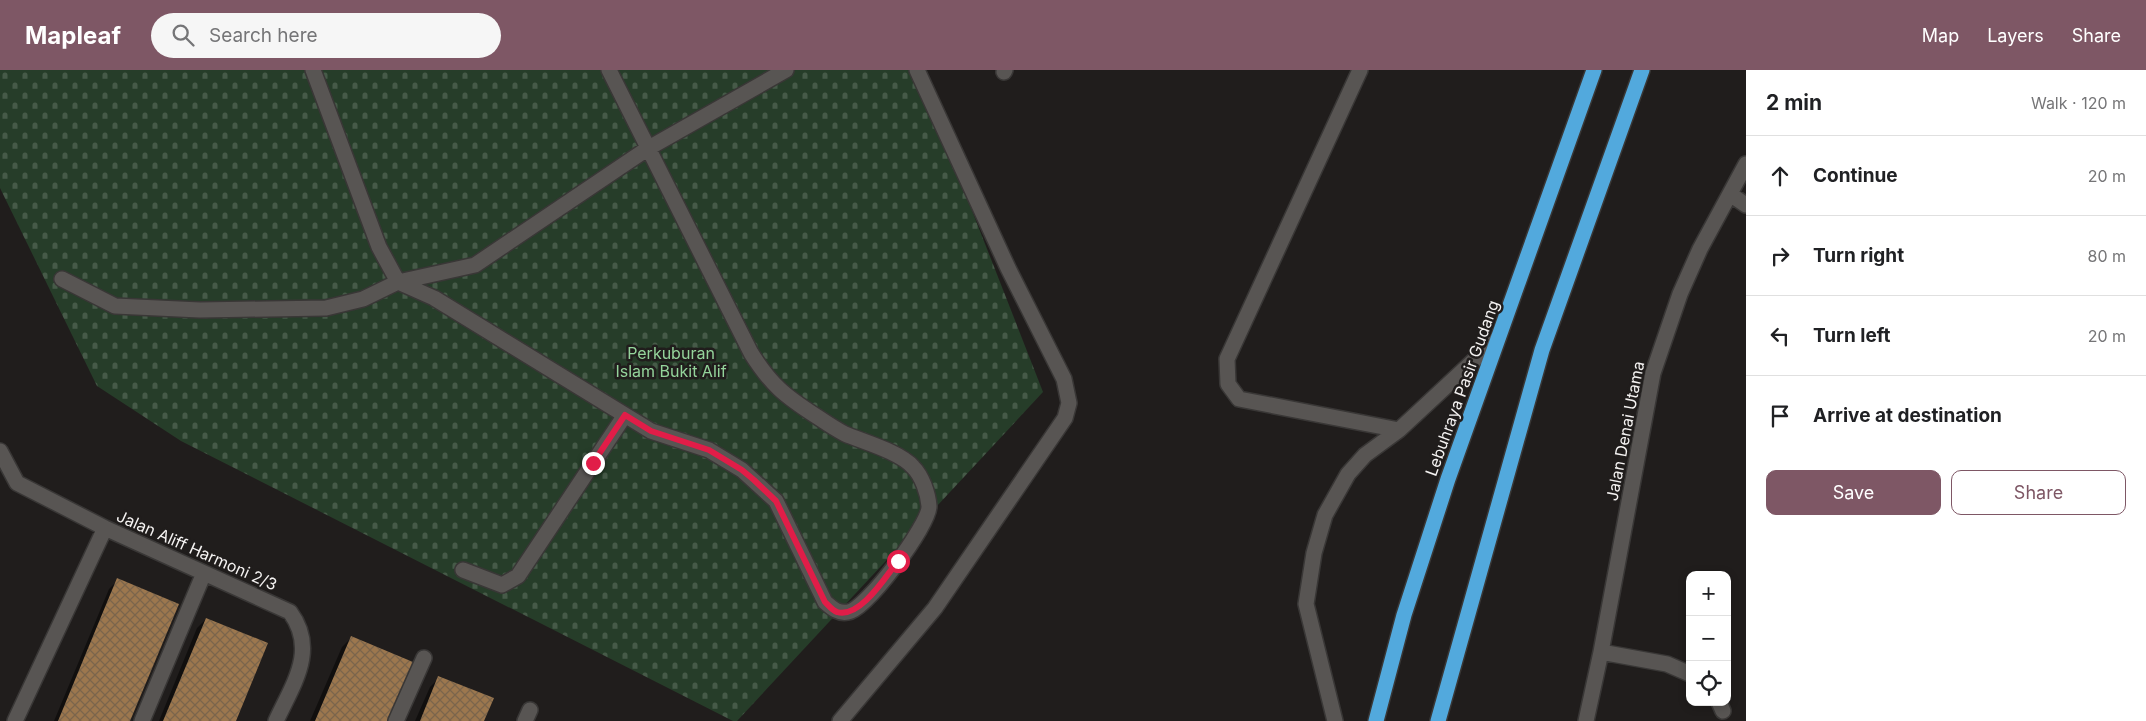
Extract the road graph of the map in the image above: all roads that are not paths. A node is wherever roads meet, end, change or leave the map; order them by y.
1 (313, 70) edge
2 (609, 70) edge
3 (786, 70) edge
4 (917, 70) edge
5 (1360, 70) edge
6 (1594, 70) edge
7 (1642, 70) edge
8 (647, 149) junction
9 (1746, 164) edge
10 (1730, 194) junction
11 (1746, 205) edge
12 (62, 279) dead end
13 (398, 282) junction
14 (1498, 338) junction
15 (625, 415) junction
16 (1399, 430) junction
17 (0, 451) edge
18 (105, 528) junction
19 (463, 570) dead end
20 (204, 573) junction
21 (1601, 652) junction
22 (424, 658) dead end
23 (1686, 672) edge
24 (15, 721) edge
25 (142, 721) edge
26 (276, 721) edge
27 (396, 721) edge
28 (840, 721) edge
29 (1335, 721) edge
30 (1376, 721) edge
31 (1438, 721) edge
32 (1586, 721) edge

1 - 13 street
2 - 8 street
3 - 8 street
4 - 28 street
5 - 16 street
6 - 14 highway, Lebuhraya Pasir Gudang
7 - 31 highway
8 - 13 street
8 - 15 street
9 - 10 street, Jalan Denai Utama
10 - 11 street
10 - 21 street, Jalan Denai Utama
12 - 13 street
13 - 15 street
14 - 16 street
14 - 30 highway, Lebuhraya Pasir Gudang
15 - 19 street
16 - 29 street
17 - 18 street, Jalan Aliff Harmoni 2/3
18 - 20 street, Jalan Aliff Harmoni 2/3
18 - 24 street
20 - 25 street
20 - 26 street, Jalan Aliff Harmoni 2/3
21 - 23 street
21 - 32 street, Jalan Denai Utama
22 - 27 street

